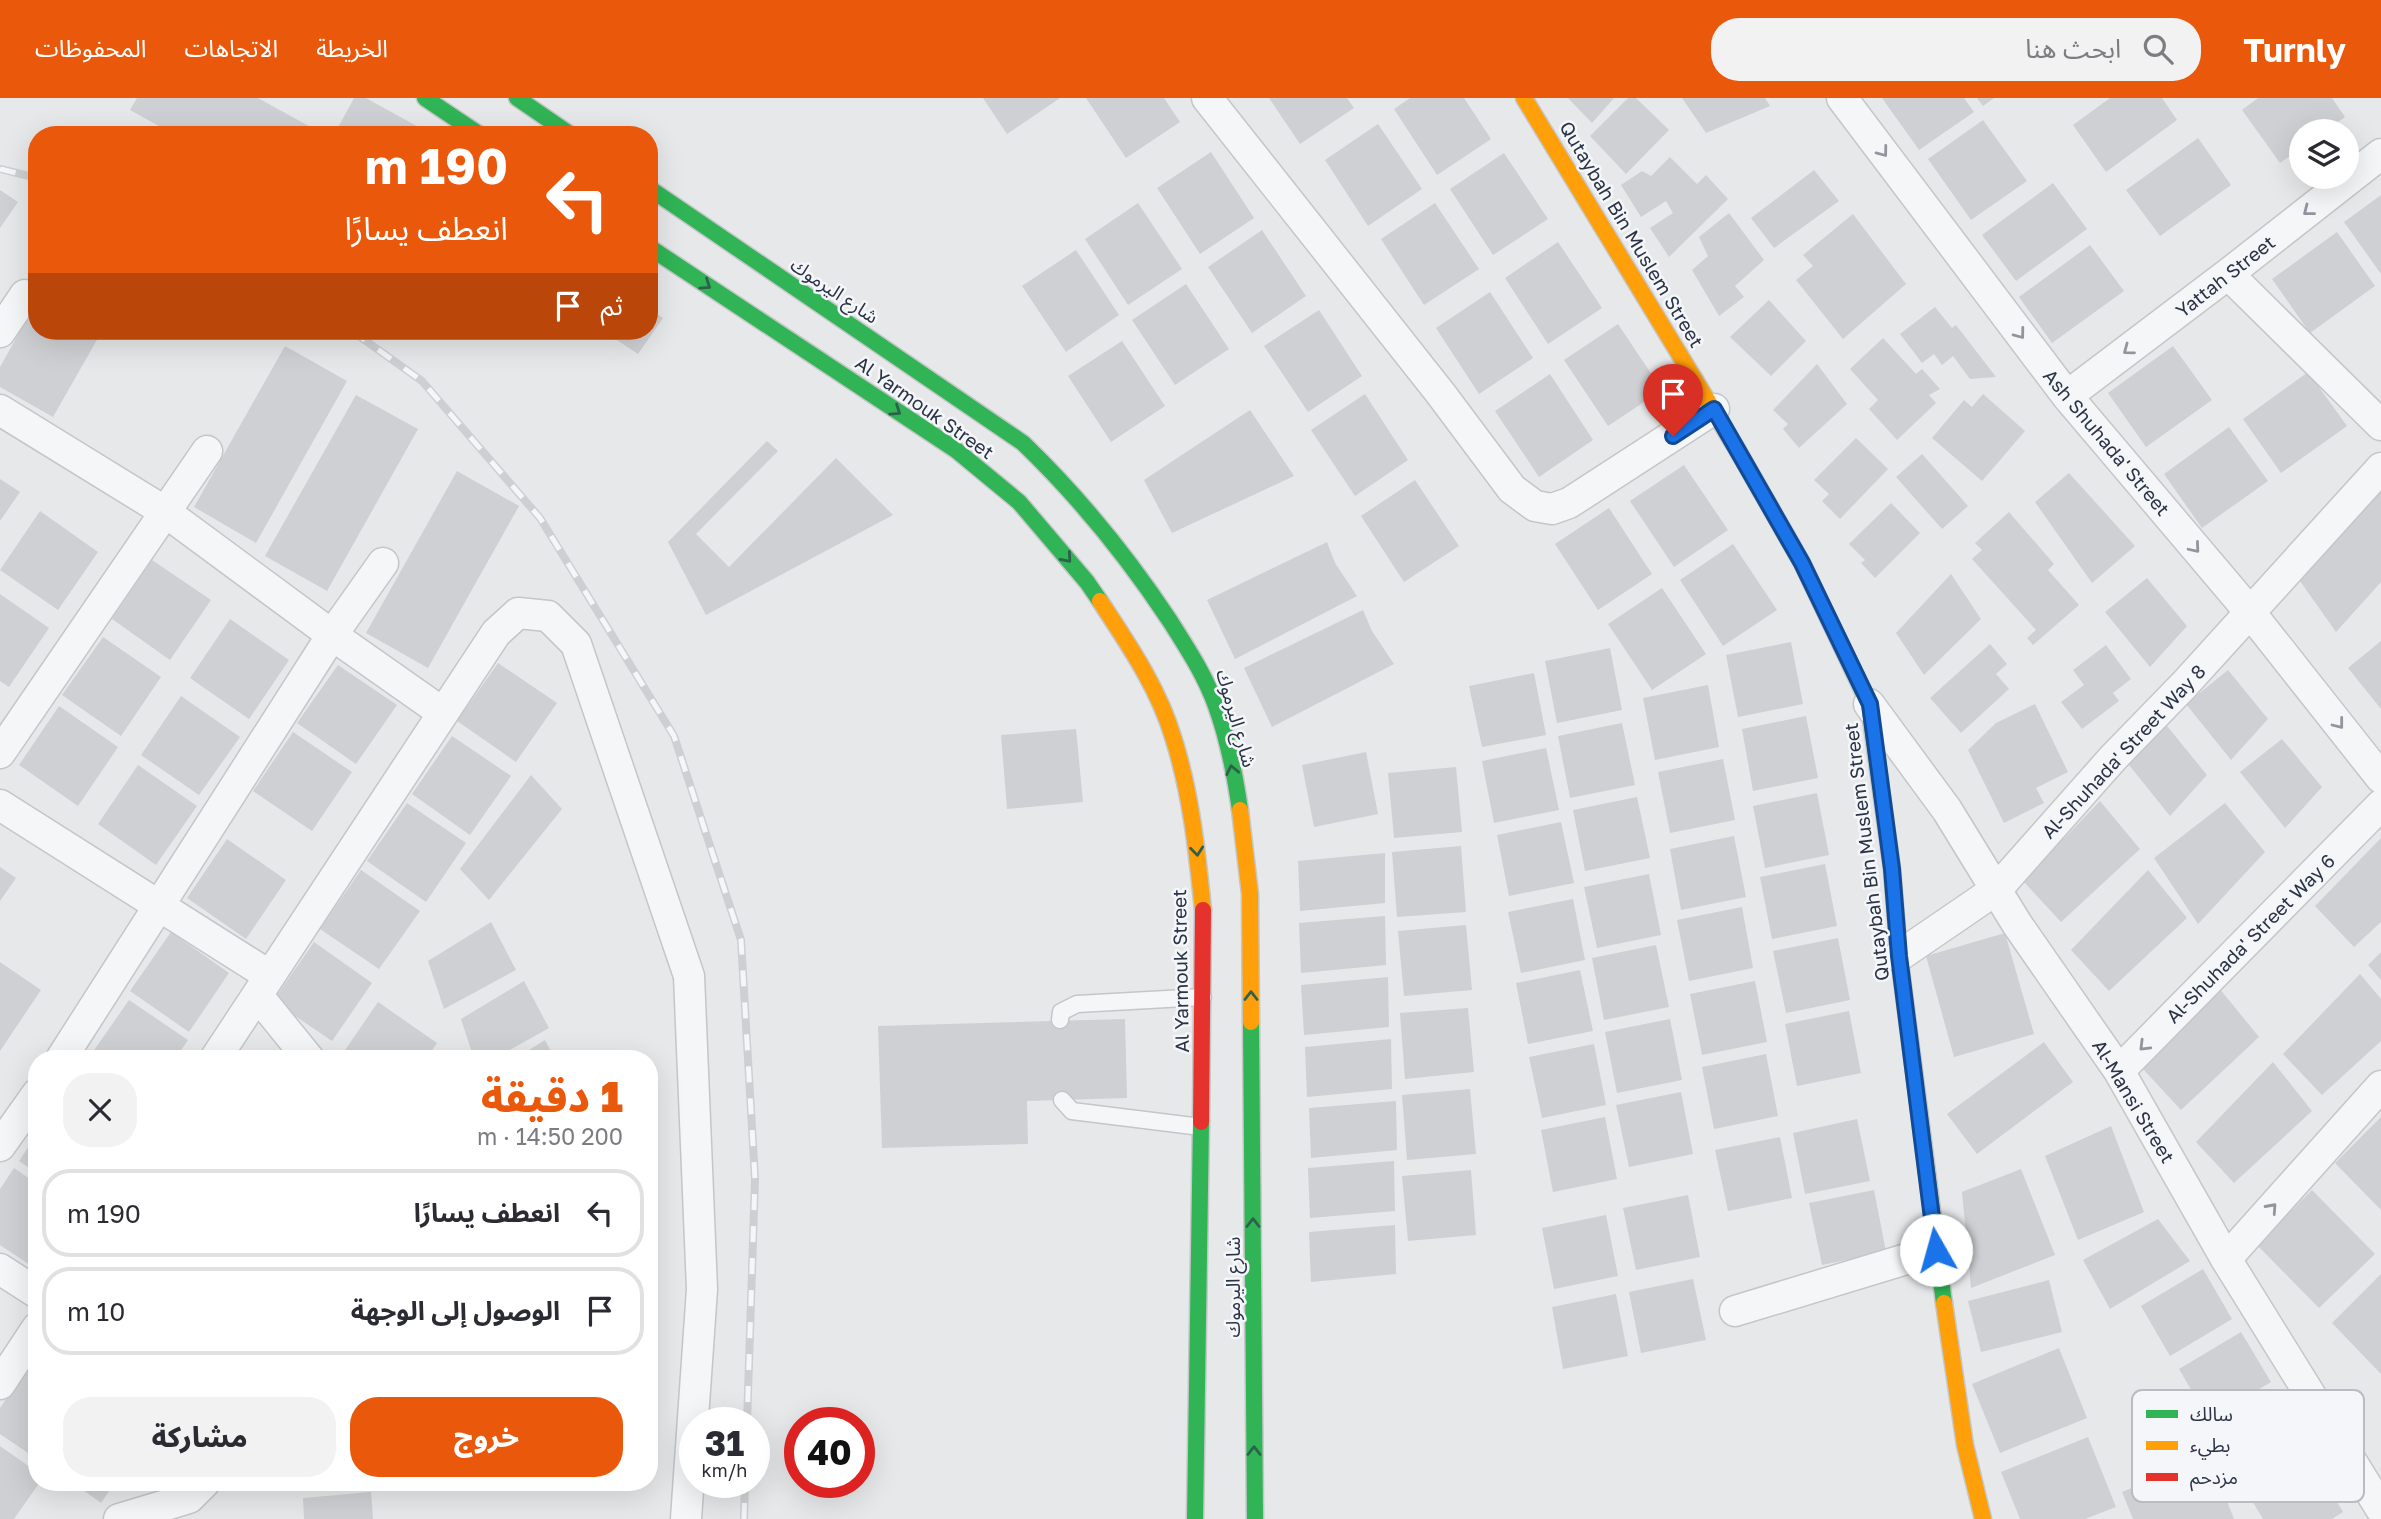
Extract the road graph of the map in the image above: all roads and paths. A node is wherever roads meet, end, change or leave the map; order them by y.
1 (425, 98) edge
2 (517, 98) edge
3 (1207, 98) edge
4 (1524, 98) edge
5 (1842, 98) edge
6 (467, 126) edge
7 (558, 126) edge
8 (2381, 154) edge
9 (658, 194) edge
10 (658, 253) edge
11 (2228, 274) junction
12 (25, 295) dead end
13 (0, 332) edge
14 (2067, 396) junction
15 (1714, 409) junction
16 (0, 410) edge
17 (2381, 425) edge
18 (207, 451) dead end
19 (2381, 468) edge
20 (164, 511) junction
21 (383, 563) dead end
22 (2249, 611) junction
23 (332, 635) junction
24 (1870, 704) junction
25 (443, 713) junction
26 (0, 753) edge
27 (2381, 778) edge
28 (0, 805) edge
29 (2381, 805) edge
30 (1997, 889) junction
31 (161, 905) junction
32 (1899, 956) junction
33 (264, 986) junction
34 (1203, 997) junction
35 (1060, 1020) dead end
36 (67, 1050) edge
37 (221, 1050) edge
38 (303, 1050) edge
39 (2119, 1071) junction
40 (2381, 1086) edge
41 (1062, 1100) dead end
42 (28, 1107) edge
43 (1200, 1127) junction
44 (0, 1146) edge
45 (1936, 1250) junction
46 (2226, 1259) junction
47 (0, 1269) edge
48 (28, 1287) edge
49 (1735, 1311) dead end
50 (28, 1342) edge
51 (0, 1384) edge
52 (2307, 1390) edge
53 (2364, 1482) edge
54 (197, 1491) edge
55 (2381, 1509) edge
56 (118, 1519) edge
57 (686, 1519) edge
58 (1195, 1519) edge
59 (1255, 1519) edge
60 (1983, 1519) edge

1 - 6 main road
2 - 7 main road
3 - 15 street
4 - 15 main road, Qutaybah Bin Muslem Street
5 -> 14 street, Ash Shuhada' Street
8 -> 11 street, Yattah Street
59 -> 9 main road, شارع اليرموك
10 -> 34 main road, Al Yarmouk Street
11 -> 14 street, Yattah Street
11 - 17 street
12 - 13 street
14 -> 22 street, Ash Shuhada' Street
15 - 24 main road, Qutaybah Bin Muslem Street
16 - 20 street
18 - 20 street
19 - 22 street, Al-Shuhada' Street Way 8
20 - 23 street
20 - 26 street
21 - 23 street
22 -> 27 street, Ash Shuhada' Street
22 - 30 street, Al-Shuhada' Street Way 8
23 - 25 street
23 - 31 street
24 - 30 street, Al-Mansi Street
24 - 32 main road, Qutaybah Bin Muslem Street
25 - 33 street
25 - 57 street
28 - 31 street
29 -> 39 street, Al-Shuhada' Street Way 6
30 - 32 street, Al-Shuhada' Street Way 8
30 - 39 street, Al-Mansi Street
31 - 33 street
31 - 36 street
32 - 45 main road, Qutaybah Bin Muslem Street
33 - 37 street
33 - 38 street
34 - 35 lane
34 - 43 main road, Al Yarmouk Street
39 - 46 street, Al-Mansi Street
46 -> 40 street
41 - 43 lane
42 - 44 street
43 - 58 main road, Al Yarmouk Street
45 - 49 street
45 - 60 main road, Qutaybah Bin Muslem Street
46 - 52 street, Al-Mansi Street
47 - 48 street
50 - 51 street
53 - 55 street, Al-Mansi Street
54 - 56 street

